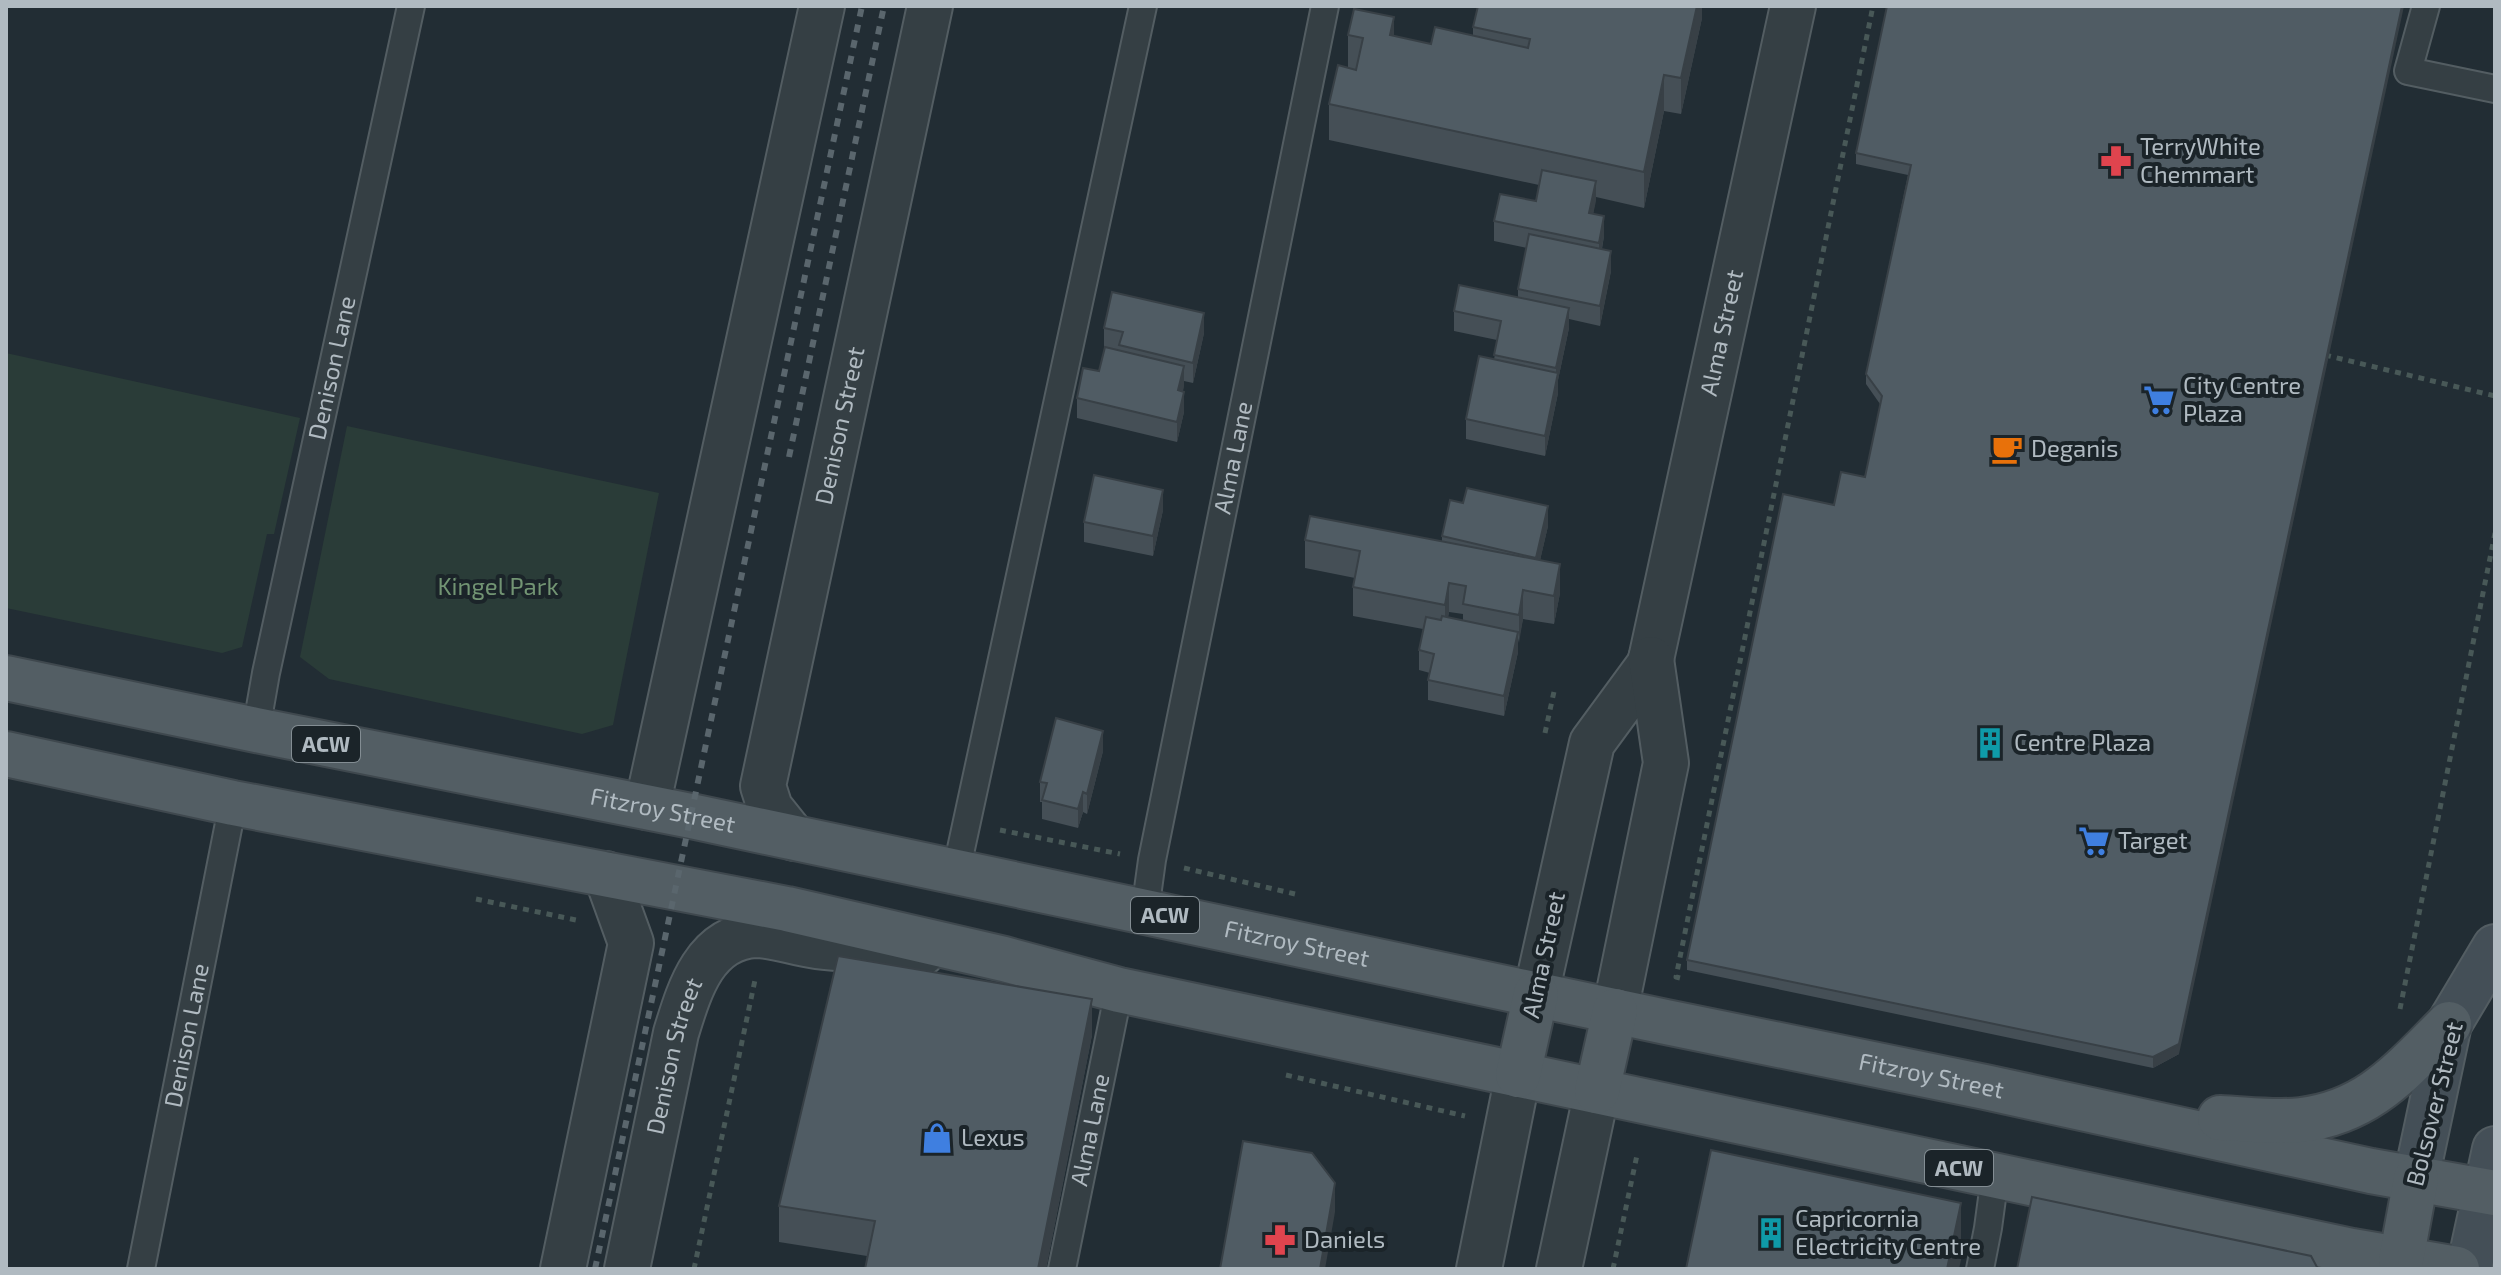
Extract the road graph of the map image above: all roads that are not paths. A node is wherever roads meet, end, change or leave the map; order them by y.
1 (411, 6) edge
2 (822, 6) edge
3 (930, 6) edge
4 (1143, 6) edge
5 (1325, 6) edge
6 (1793, 6) edge
7 (2426, 6) edge
8 (2495, 89) edge
9 (1650, 662) junction
10 (6, 678) edge
11 (256, 730) junction
12 (6, 754) edge
13 (233, 803) junction
14 (647, 807) junction
15 (794, 838) junction
16 (956, 872) junction
17 (606, 874) junction
18 (1145, 911) junction
19 (2495, 947) edge
20 (1004, 959) junction
21 (1119, 990) junction
22 (1536, 994) junction
23 (1615, 1011) junction
24 (2449, 1024) junction
25 (1518, 1075) junction
26 (1597, 1091) junction
27 (2121, 1117) junction
28 (2495, 1149) edge
29 (1995, 1176) junction
30 (2416, 1179) junction
31 (2491, 1192) edge
32 (2400, 1264) edge
33 (141, 1269) edge
34 (563, 1269) edge
35 (627, 1269) edge
36 (1062, 1269) edge
37 (1479, 1269) edge
38 (1559, 1269) edge
39 (1980, 1269) edge
40 (2457, 1269) edge
41 (2469, 1269) edge

1 - 11 lane, Denison Lane
2 - 14 street
3 - 15 street, Denison Street
4 - 16 lane
5 - 18 lane, Alma Lane
6 - 9 street, Alma Street
7 - 8 lane
9 - 22 street, Alma Street
9 - 23 street, Alma Street
10 - 11 main road, Fitzroy Street / ACW
11 - 14 main road, Fitzroy Street / ACW
12 - 13 main road, ACW
13 - 17 main road, ACW
13 - 33 lane, Denison Lane
14 - 15 main road, Fitzroy Street / ACW
15 - 16 main road, Fitzroy Street / ACW
16 - 18 main road, Fitzroy Street / ACW
17 - 20 main road, ACW
17 - 34 street
18 - 22 main road, Fitzroy Street / ACW
19 - 24 main road, Bolsover Street
20 - 21 main road, ACW
20 - 35 street, Denison Street
21 - 25 main road, ACW
21 - 36 lane, Alma Lane
22 - 23 main road, Fitzroy Street / ACW
22 - 25 main road, Alma Street
23 - 26 main road, Alma Street
23 - 27 main road, Fitzroy Street / ACW
24 - 27 main road
24 - 30 main road, Bolsover Street
25 - 26 main road, ACW
25 - 37 street, Alma Street
26 - 29 main road, ACW
26 - 38 street, Alma Street
27 - 30 main road, Fitzroy Street / ACW
28 - 31 main road
29 - 32 main road, ACW
29 - 39 lane
30 - 31 main road, Fitzroy Street
30 - 32 main road, Bolsover Street
31 - 41 main road
32 - 40 main road

